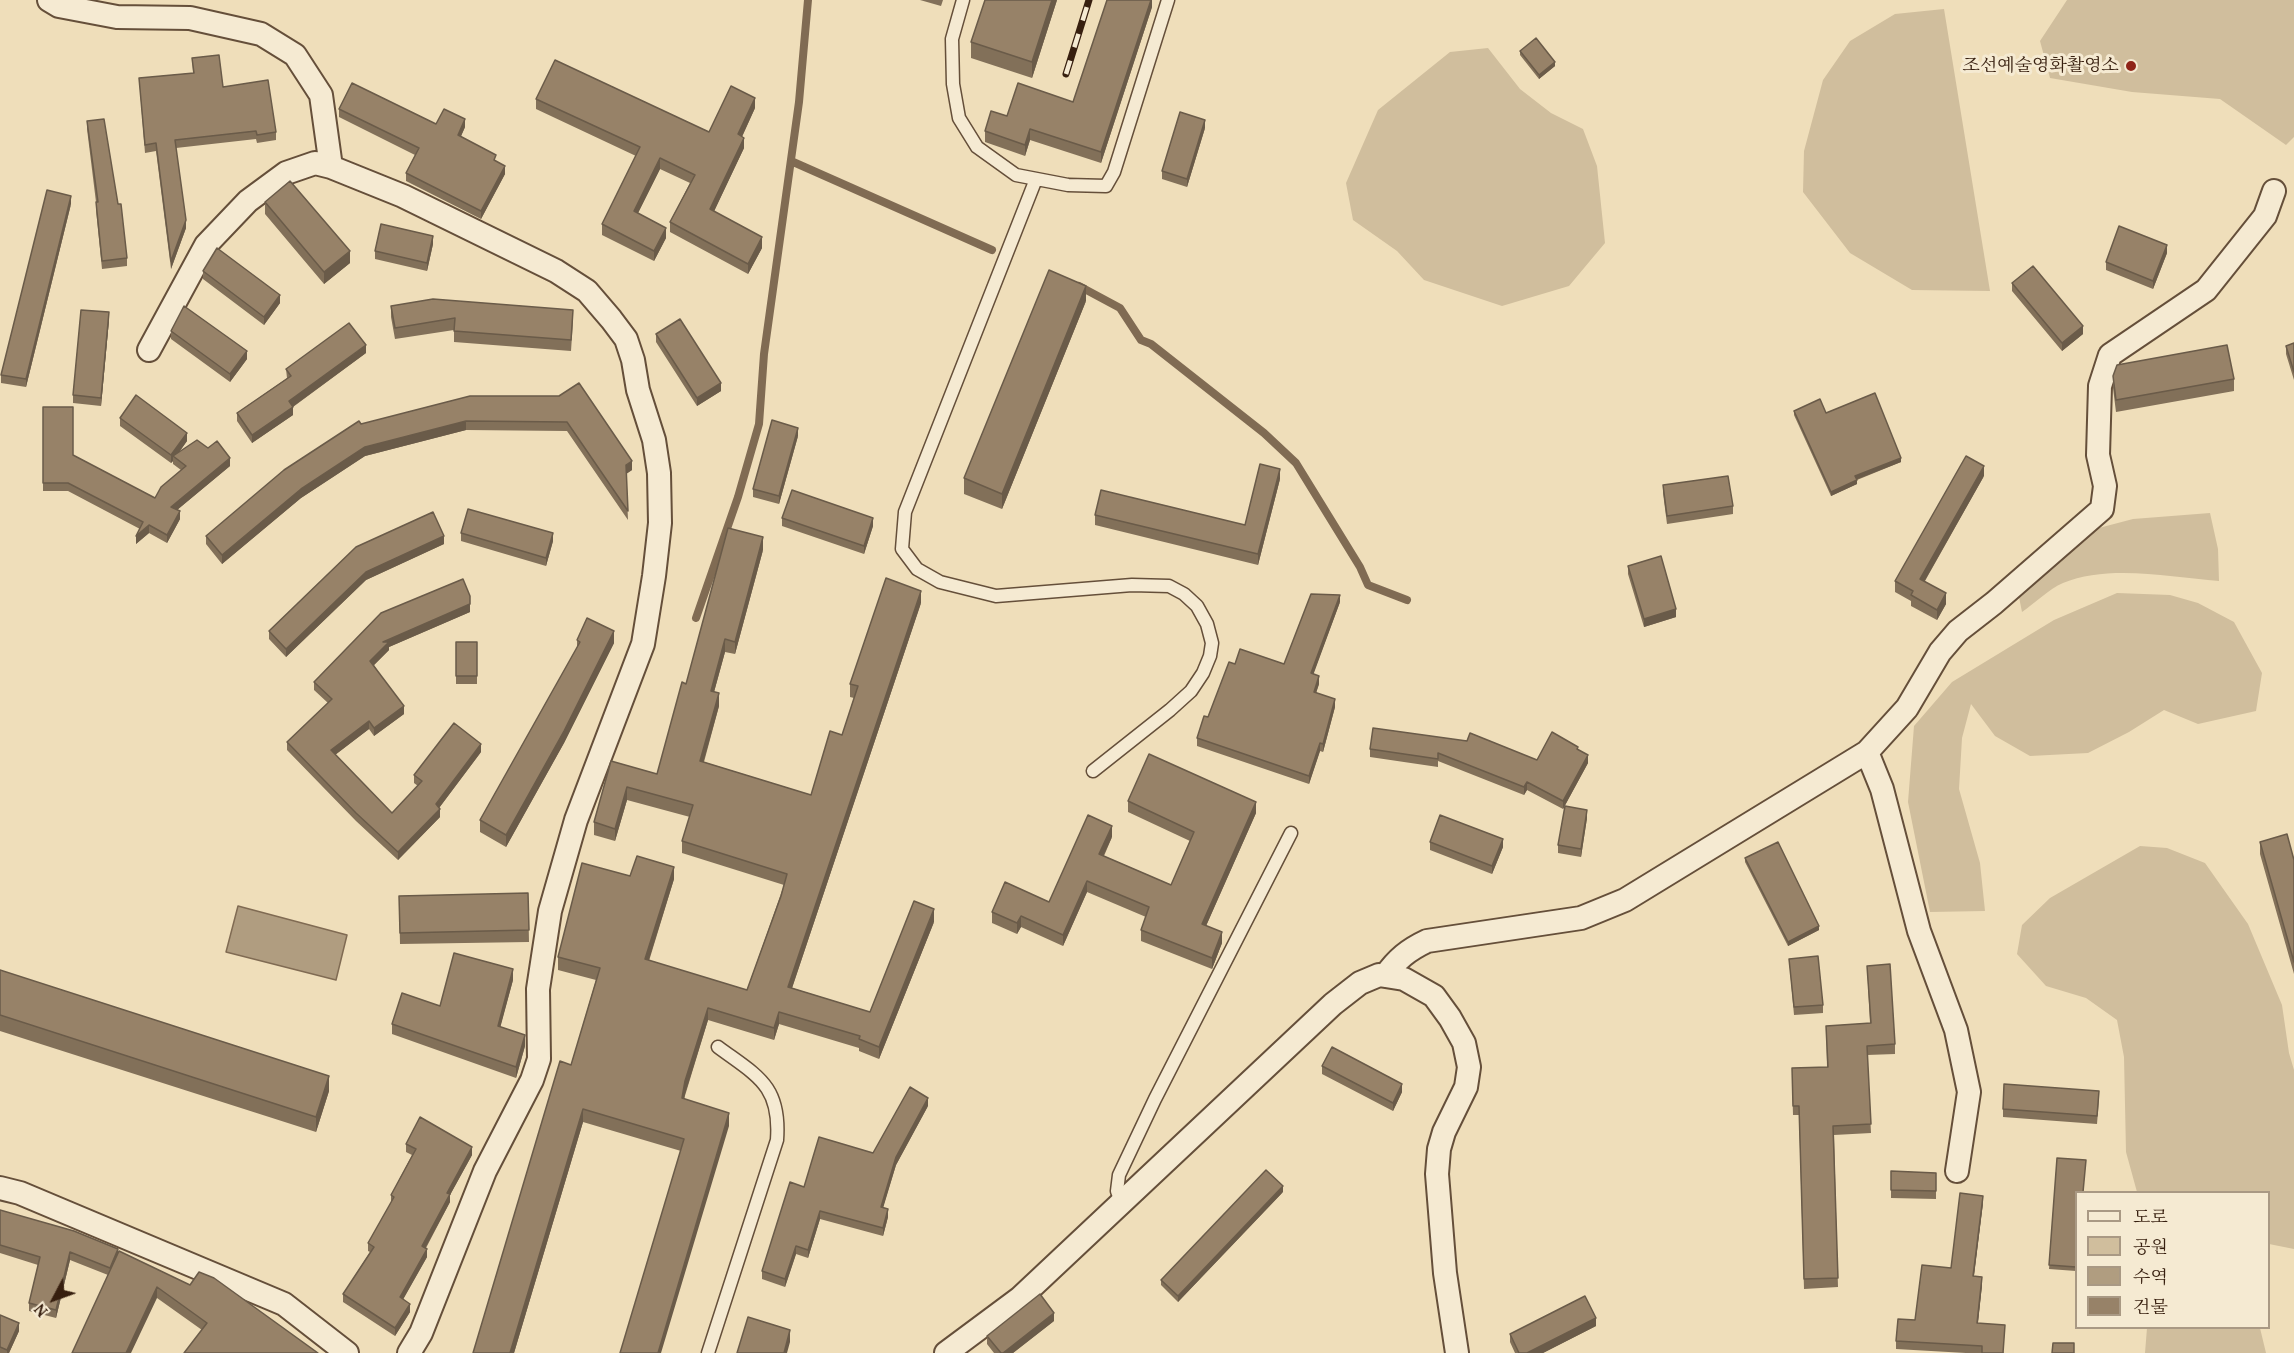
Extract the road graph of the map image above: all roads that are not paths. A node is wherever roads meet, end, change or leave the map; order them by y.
1 (49, 0) edge
2 (963, 0) edge
3 (1168, 0) edge
4 (332, 166) junction
5 (1036, 179) junction
6 (2274, 191) dead end
7 (149, 350) dead end
8 (1867, 752) junction
9 (1093, 771) dead end
10 (1291, 833) dead end
11 (1385, 976) junction
12 (718, 1047) dead end
13 (1957, 1171) dead end
14 (0, 1188) edge
15 (1122, 1204) junction
16 (347, 1353) edge
17 (409, 1353) edge
18 (708, 1353) edge
19 (946, 1353) edge
20 (1457, 1353) edge

1 - 4 street
2 - 5 lane
3 - 5 lane
4 - 7 street
4 - 17 street
5 - 9 lane
6 - 8 street
8 - 11 street
8 - 13 street
10 - 15 lane
11 - 15 street
11 - 20 street
12 - 18 lane
14 - 16 street
15 - 19 street

